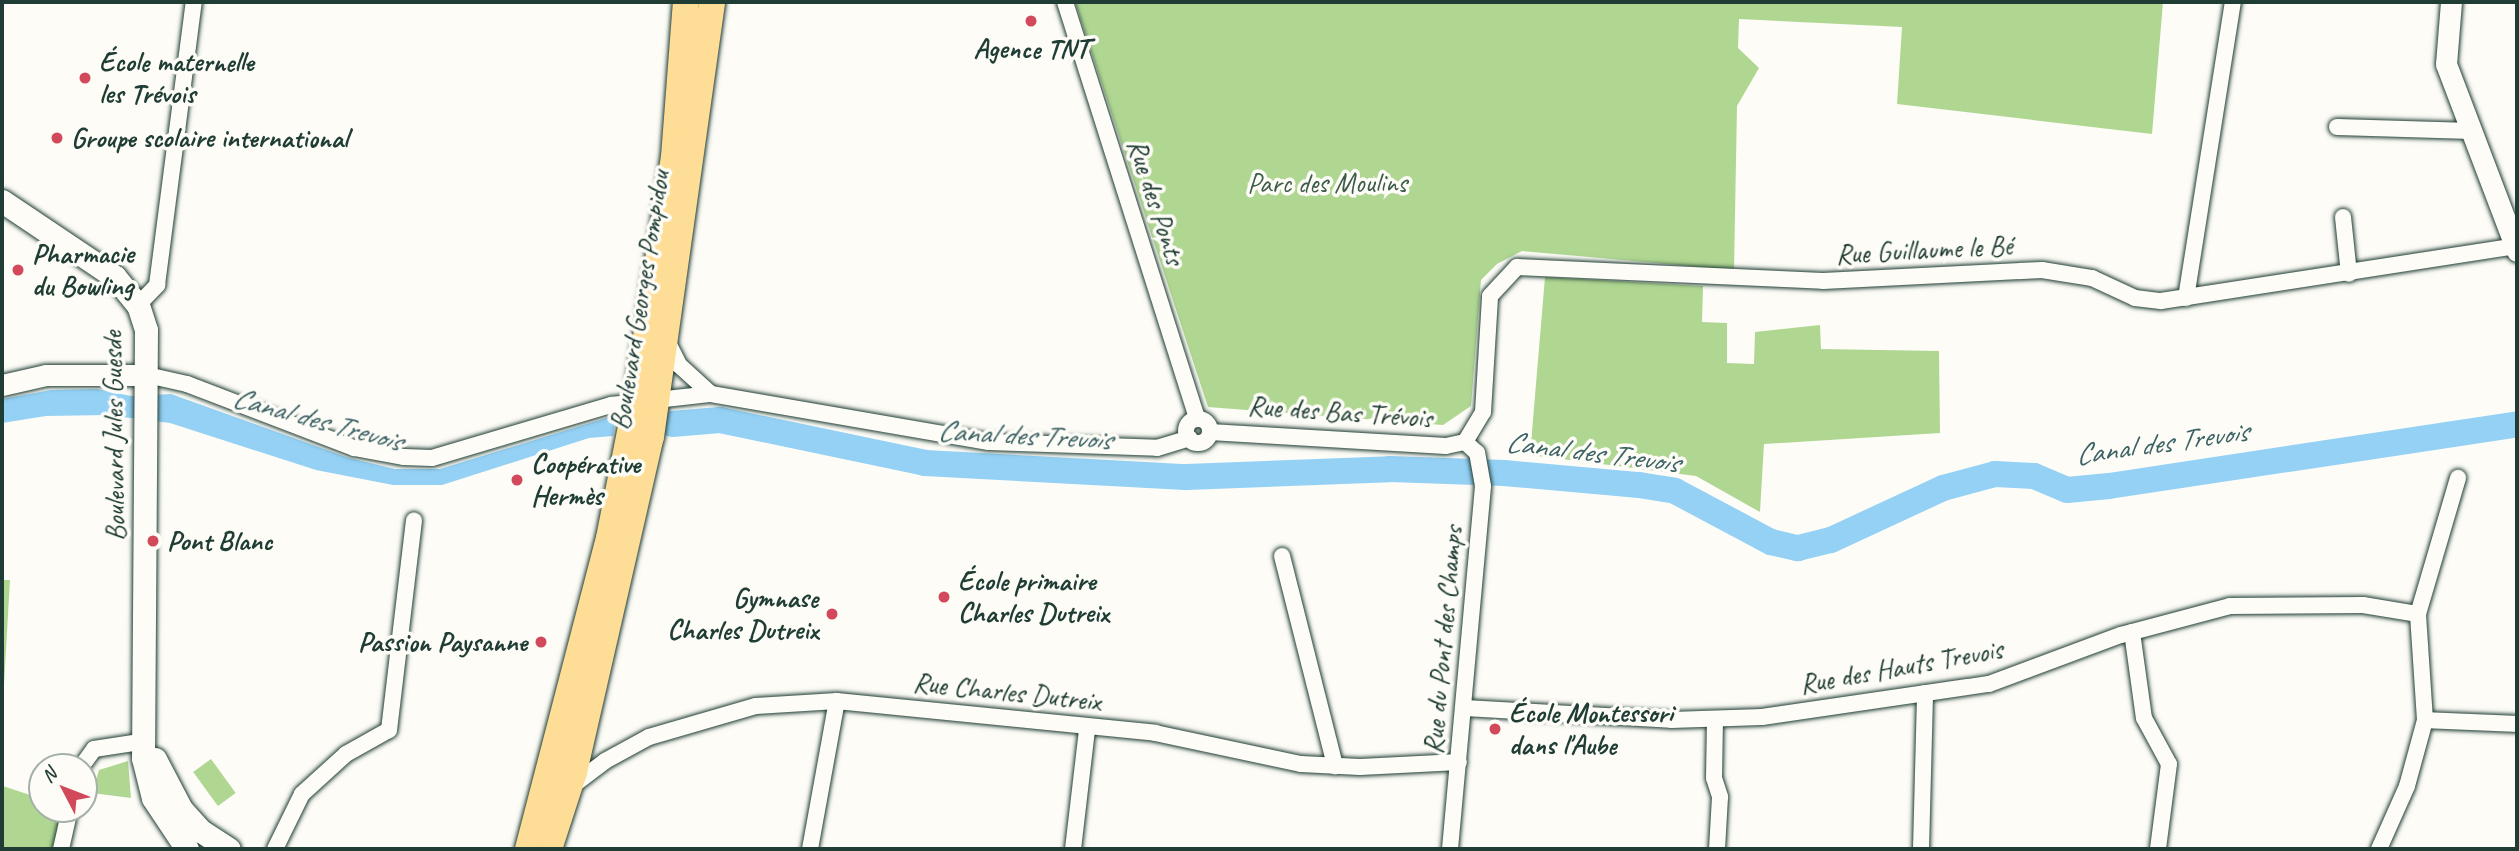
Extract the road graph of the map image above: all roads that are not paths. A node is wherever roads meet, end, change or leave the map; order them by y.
1 (194, 2) edge
2 (686, 2) edge
3 (712, 2) edge
4 (1065, 2) edge
5 (2233, 2) edge
6 (2451, 2) edge
7 (2337, 127) dead end
8 (2472, 131) junction
9 (2, 201) edge
10 (2343, 217) dead end
11 (2516, 248) edge
12 (2349, 274) junction
13 (2186, 298) junction
14 (138, 305) junction
15 (667, 341) junction
16 (148, 384) junction
17 (2, 385) edge
18 (711, 394) junction
19 (647, 401) junction
20 (1198, 419) junction
21 (1210, 432) junction
22 (1189, 438) junction
23 (1471, 447) junction
24 (2458, 478) dead end
25 (414, 520) dead end
26 (1282, 556) dead end
27 (2418, 614) junction
28 (2132, 632) junction
29 (1925, 693) junction
30 (837, 701) junction
31 (1465, 708) junction
32 (1715, 720) junction
33 (2425, 720) junction
34 (2517, 724) edge
35 (1087, 729) junction
36 (146, 741) junction
37 (91, 753) edge
38 (1459, 762) junction
39 (1335, 766) junction
40 (568, 790) junction
41 (67, 823) edge
42 (219, 848) edge
43 (61, 849) edge
44 (187, 849) edge
45 (275, 849) edge
46 (528, 849) edge
47 (549, 849) edge
48 (810, 849) edge
49 (1073, 849) edge
50 (1450, 849) edge
51 (1717, 849) edge
52 (1921, 849) edge
53 (2158, 849) edge
54 (2379, 849) edge

1 - 14 street
2 - 19 main road, Boulevard Georges Pompidou
3 - 15 main road, Boulevard Georges Pompidou
4 - 20 street, Rue des Ponts
5 - 13 street
6 - 8 street
7 - 8 street
8 - 11 street
9 - 14 main road, Boulevard Jules Guesde
10 - 12 street
11 - 12 street, Rue Guillaume le Bé
12 - 13 street, Rue Guillaume le Bé
13 - 23 street, Rue Guillaume le Bé
14 - 16 main road, Boulevard Jules Guesde
15 - 18 street
15 - 19 main road, Boulevard Georges Pompidou
16 - 17 street
16 - 19 street
16 - 36 main road, Boulevard Jules Guesde
18 - 19 street
18 - 22 street
19 - 40 main road, Boulevard Georges Pompidou
19 - 46 main road, Boulevard Georges Pompidou
20 - 21 street
20 - 22 street
21 - 22 street
21 - 23 street, Rue des Bas Trévois
23 - 31 street, Rue du Pont des Champs
24 - 27 street
25 - 45 street
26 - 39 street
27 - 28 street, Rue des Hauts Trevois
27 - 33 street
28 - 29 street, Rue des Hauts Trevois
28 - 53 street
29 - 32 street, Rue des Hauts Trevois
29 - 52 street
30 - 35 street, Rue Charles Dutreix
30 - 40 street, Rue Charles Dutreix
30 - 48 street
31 - 32 street, Rue des Hauts Trevois
31 - 38 street, Rue du Pont des Champs
32 - 51 street
33 - 34 street
33 - 54 street
35 - 39 street, Rue Charles Dutreix
35 - 49 street
36 - 37 street
36 - 42 main road, Boulevard Jules Guesde
36 - 44 main road, Boulevard Jules Guesde
38 - 39 street, Rue Charles Dutreix
38 - 50 street, Rue du Pont des Champs
40 - 47 main road, Boulevard Georges Pompidou
41 - 43 street

